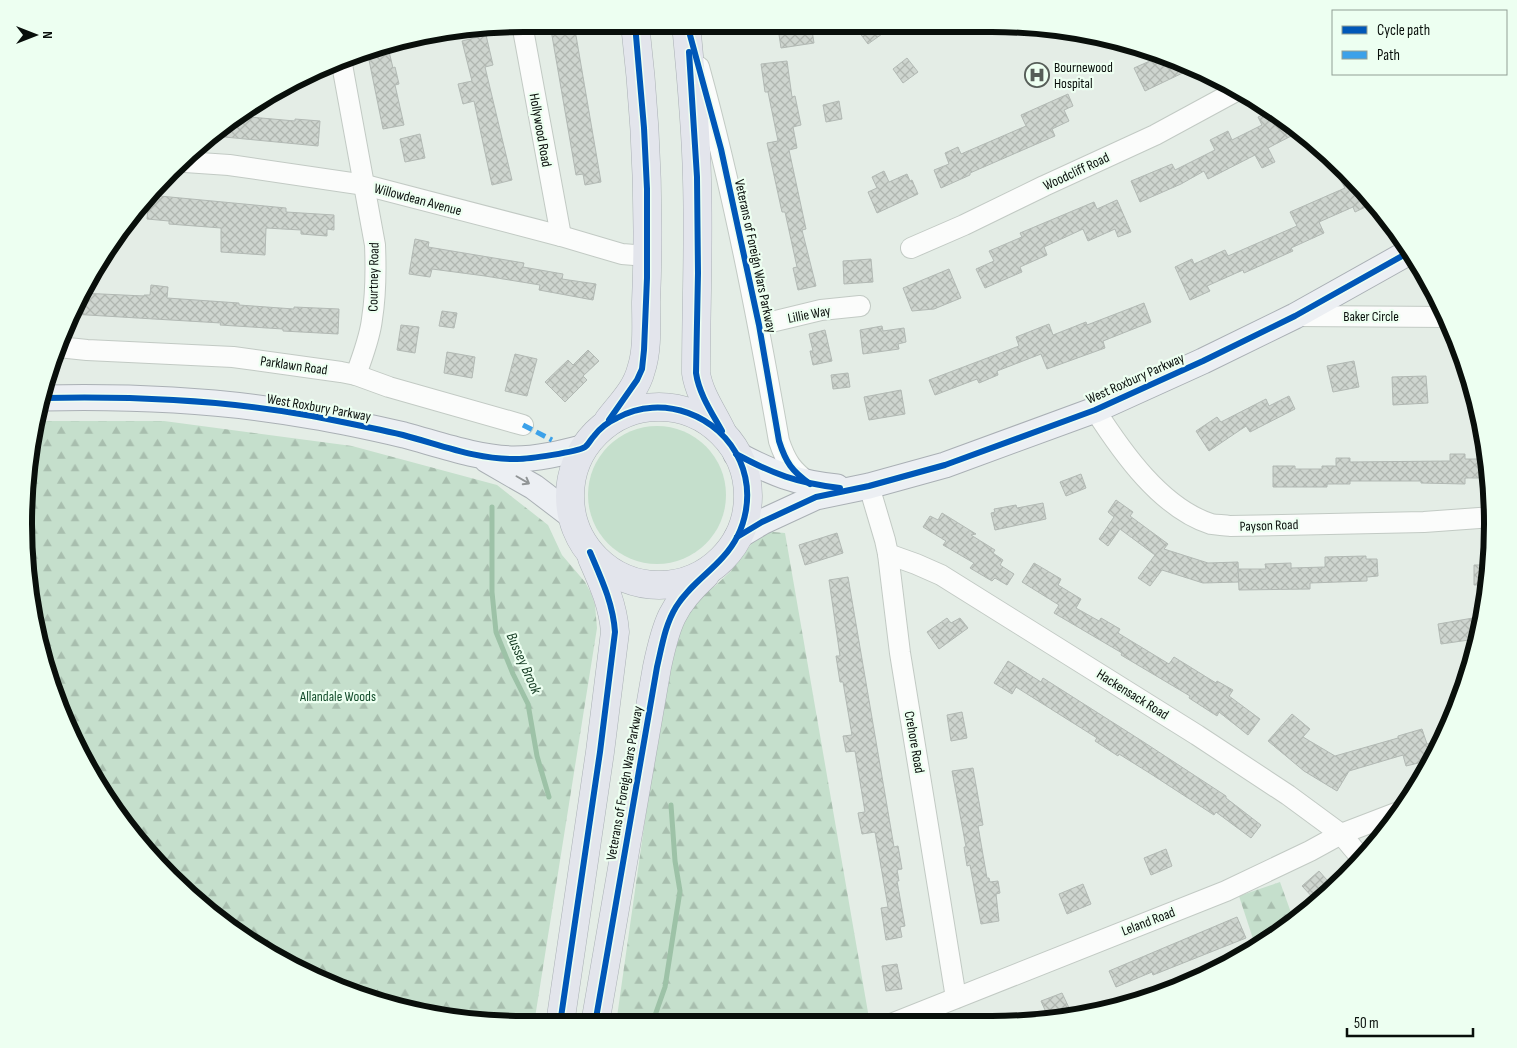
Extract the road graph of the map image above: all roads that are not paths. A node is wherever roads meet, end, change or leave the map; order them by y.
1 (523, 32) edge
2 (636, 32) edge
3 (688, 32) edge
4 (689, 32) edge
5 (343, 68) edge
6 (1231, 94) edge
7 (191, 162) edge
8 (365, 185) junction
9 (561, 236) junction
10 (911, 248) dead end
11 (1404, 255) edge
12 (647, 256) junction
13 (860, 306) dead end
14 (1295, 316) junction
15 (1438, 317) edge
16 (759, 325) junction
17 (66, 348) edge
18 (356, 375) junction
19 (49, 398) edge
20 (1095, 410) junction
21 (523, 425) dead end
22 (604, 426) junction
23 (585, 447) junction
24 (731, 447) junction
25 (481, 456) junction
26 (810, 484) junction
27 (861, 488) junction
28 (572, 516) junction
29 (1484, 518) edge
30 (737, 537) junction
31 (590, 552) junction
32 (888, 554) junction
33 (716, 564) junction
34 (1388, 816) edge
35 (1341, 834) junction
36 (1358, 854) edge
37 (956, 998) junction
38 (561, 1016) edge
39 (596, 1016) edge
40 (911, 1016) edge

1 - 9 street, Hollywood Road
2 - 12 highway
3 - 24 highway, Veterans of Foreign Wars Parkway
4 - 16 street, Veterans of Foreign Wars Parkway
5 - 8 street, Courtney Road
6 - 10 street, Woodcliff Road
7 - 8 street, Willowdean Avenue
8 - 9 street, Willowdean Avenue
8 - 18 street, Courtney Road
9 - 12 street, Willowdean Avenue
11 - 14 main road, West Roxbury Parkway
12 - 22 highway
13 - 16 street, Lillie Way
14 - 15 street, Baker Circle
14 - 20 main road, West Roxbury Parkway
16 - 26 street, Veterans of Foreign Wars Parkway
17 - 18 street, Parklawn Road
18 - 21 street, Parklawn Road
19 - 25 main road, West Roxbury Parkway
20 - 27 main road, West Roxbury Parkway
20 - 29 street, Payson Road
22 - 23 highway
22 - 24 highway
23 - 25 main road, West Roxbury Parkway
23 - 28 highway
24 - 26 main road, West Roxbury Parkway
24 - 30 highway
25 -> 28 main road, West Roxbury Parkway
26 - 27 main road, West Roxbury Parkway
27 - 30 main road, West Roxbury Parkway
27 - 32 street, Crehore Road
28 - 31 highway
30 - 33 highway
31 - 33 highway
31 - 38 highway, Veterans of Foreign Wars Parkway
32 - 35 street, Hackensack Road
32 - 37 street, Crehore Road
33 - 39 highway, Veterans of Foreign Wars Parkway
34 - 35 street, Leland Road
35 - 36 street, Hackensack Road
35 - 37 street, Leland Road
37 - 40 street, Leland Road

